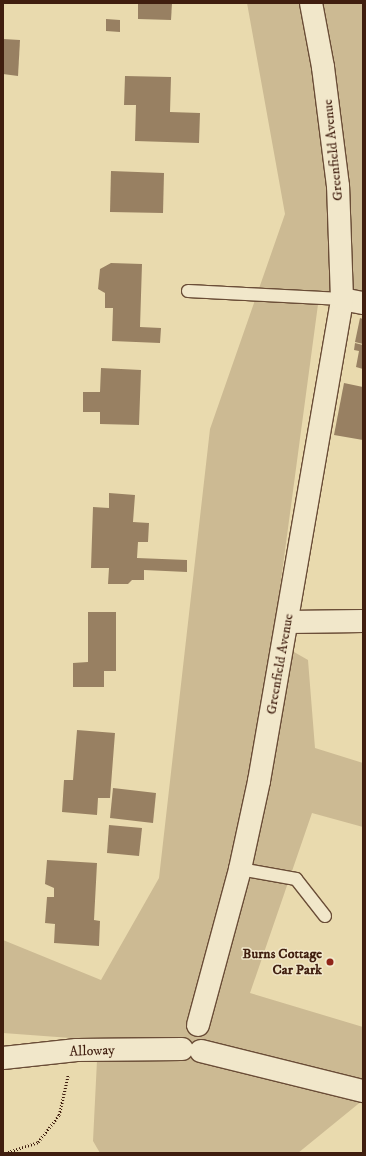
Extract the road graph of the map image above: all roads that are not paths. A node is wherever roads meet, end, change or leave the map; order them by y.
1 (311, 3) edge
2 (188, 291) dead end
3 (353, 301) edge
4 (363, 621) edge
5 (288, 622) junction
6 (240, 869) junction
7 (326, 916) dead end
8 (192, 1050) junction
9 (3, 1058) edge
10 (363, 1091) edge

1 - 3 street, Greenfield Avenue
2 - 3 lane
3 - 5 street, Greenfield Avenue
4 - 5 street
5 - 6 street, Greenfield Avenue
6 - 7 lane
6 - 8 street, Greenfield Avenue
8 - 9 street, Alloway
8 - 10 street, Alloway

